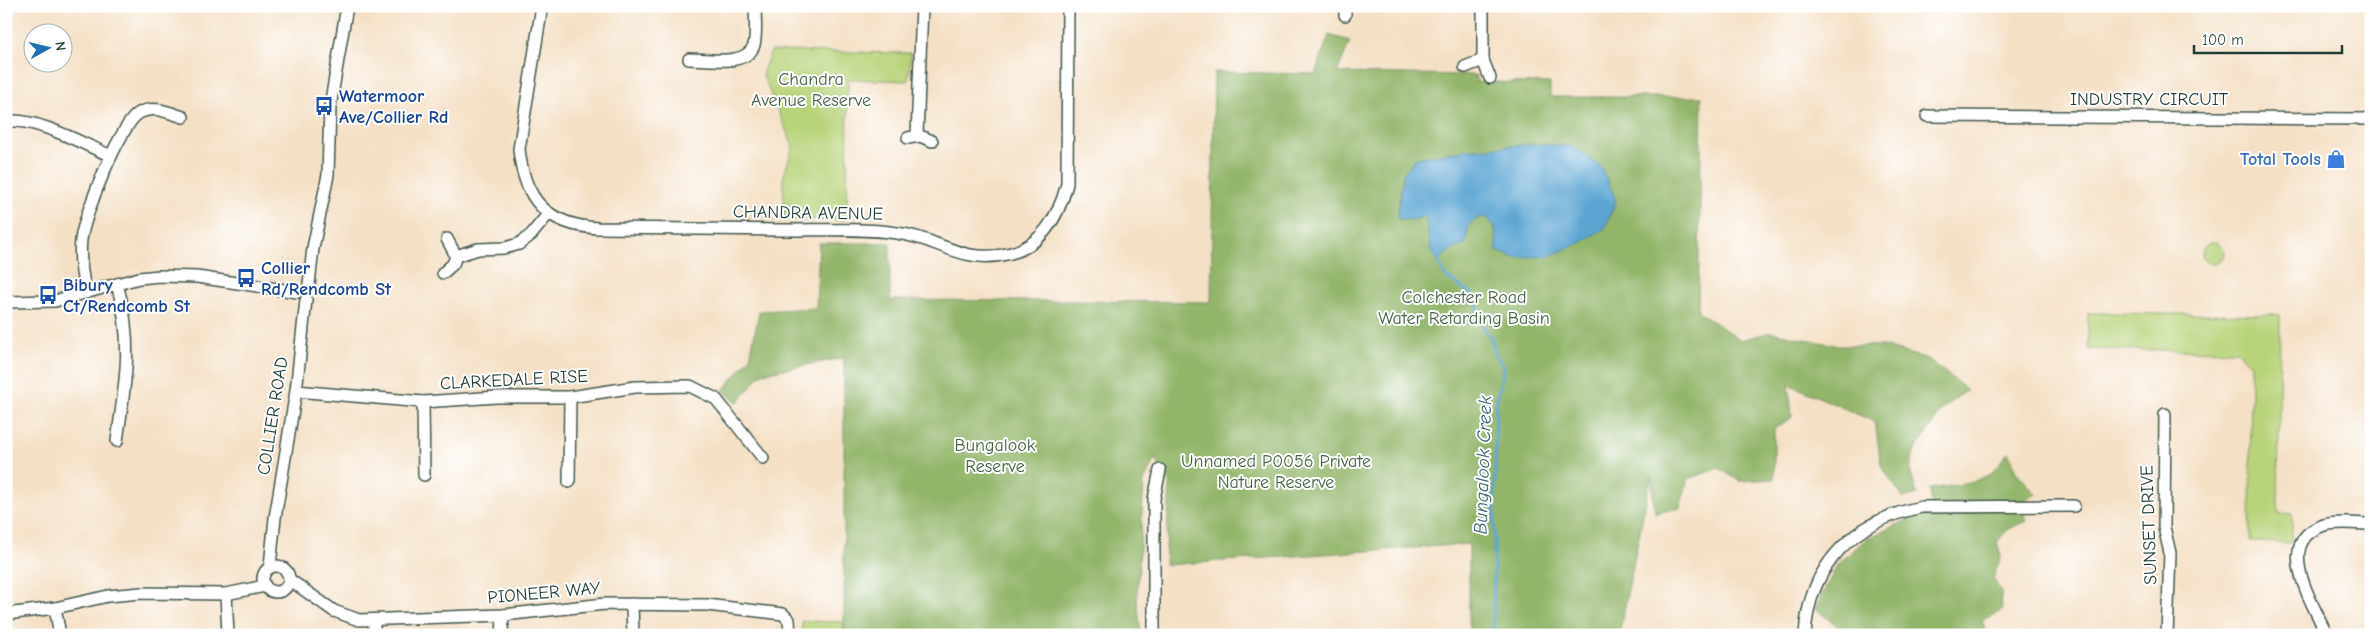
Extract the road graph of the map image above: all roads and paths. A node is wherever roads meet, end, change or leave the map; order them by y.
1 (347, 6) edge
2 (542, 6) edge
3 (755, 6) edge
4 (922, 6) edge
5 (1068, 6) edge
6 (1483, 6) edge
7 (689, 59) dead end
8 (1483, 60) junction
9 (1465, 67) dead end
10 (1490, 78) dead end
11 (1927, 116) dead end
12 (183, 117) dead end
13 (2371, 120) edge
14 (6, 122) edge
15 (932, 141) dead end
16 (111, 156) junction
17 (549, 214) junction
18 (447, 239) dead end
19 (456, 256) junction
20 (443, 272) dead end
21 (117, 284) junction
22 (309, 284) junction
23 (297, 292) junction
24 (86, 293) junction
25 (306, 300) junction
26 (6, 302) edge
27 (296, 391) junction
28 (570, 397) junction
29 (423, 402) junction
30 (2165, 414) dead end
31 (117, 441) dead end
32 (763, 458) dead end
33 (1160, 470) dead end
34 (424, 476) dead end
35 (569, 482) dead end
36 (2074, 506) dead end
37 (2371, 524) edge
38 (269, 573) junction
39 (288, 584) junction
40 (226, 594) junction
41 (632, 604) junction
42 (55, 608) junction
43 (6, 614) edge
44 (502, 615) junction
45 (374, 621) junction
46 (60, 635) edge
47 (228, 635) edge
48 (374, 635) edge
49 (502, 635) edge
50 (633, 635) edge
51 (790, 635) edge
52 (1154, 635) edge
53 (1805, 635) edge
54 (2167, 635) edge
55 (2327, 635) edge

1 - 22 street
2 - 17 street, CHANDRA AVENUE
3 - 7 street
4 - 15 street
5 - 17 street, CHANDRA AVENUE
6 - 8 street
8 - 9 street
8 - 10 street
11 - 13 street, INDUSTRY CIRCUIT
12 - 16 street
14 - 16 street
16 - 24 street
17 - 19 street
18 - 19 street
19 - 20 street
21 - 23 street
21 - 24 street
21 - 31 street
22 - 23 street
22 - 25 street
23 - 25 street
24 - 26 street
25 - 27 street, COLLIER ROAD
27 - 29 street, CLARKEDALE RISE
27 - 38 street, COLLIER ROAD
28 - 29 street, CLARKEDALE RISE
28 - 32 street, CLARKEDALE RISE
28 - 35 street
29 - 34 street
30 - 54 street, SUNSET DRIVE
33 - 52 street
36 - 53 street
37 - 55 street
38 - 39 street, PIONEER WAY
38 - 39 street
38 - 40 street
39 - 45 street, PIONEER WAY
40 - 42 street
40 - 47 street
41 - 44 street, PIONEER WAY
41 - 50 street
41 - 51 street, PIONEER WAY
42 - 43 street
42 - 46 street
44 - 45 street, PIONEER WAY
44 - 49 street
45 - 48 street

